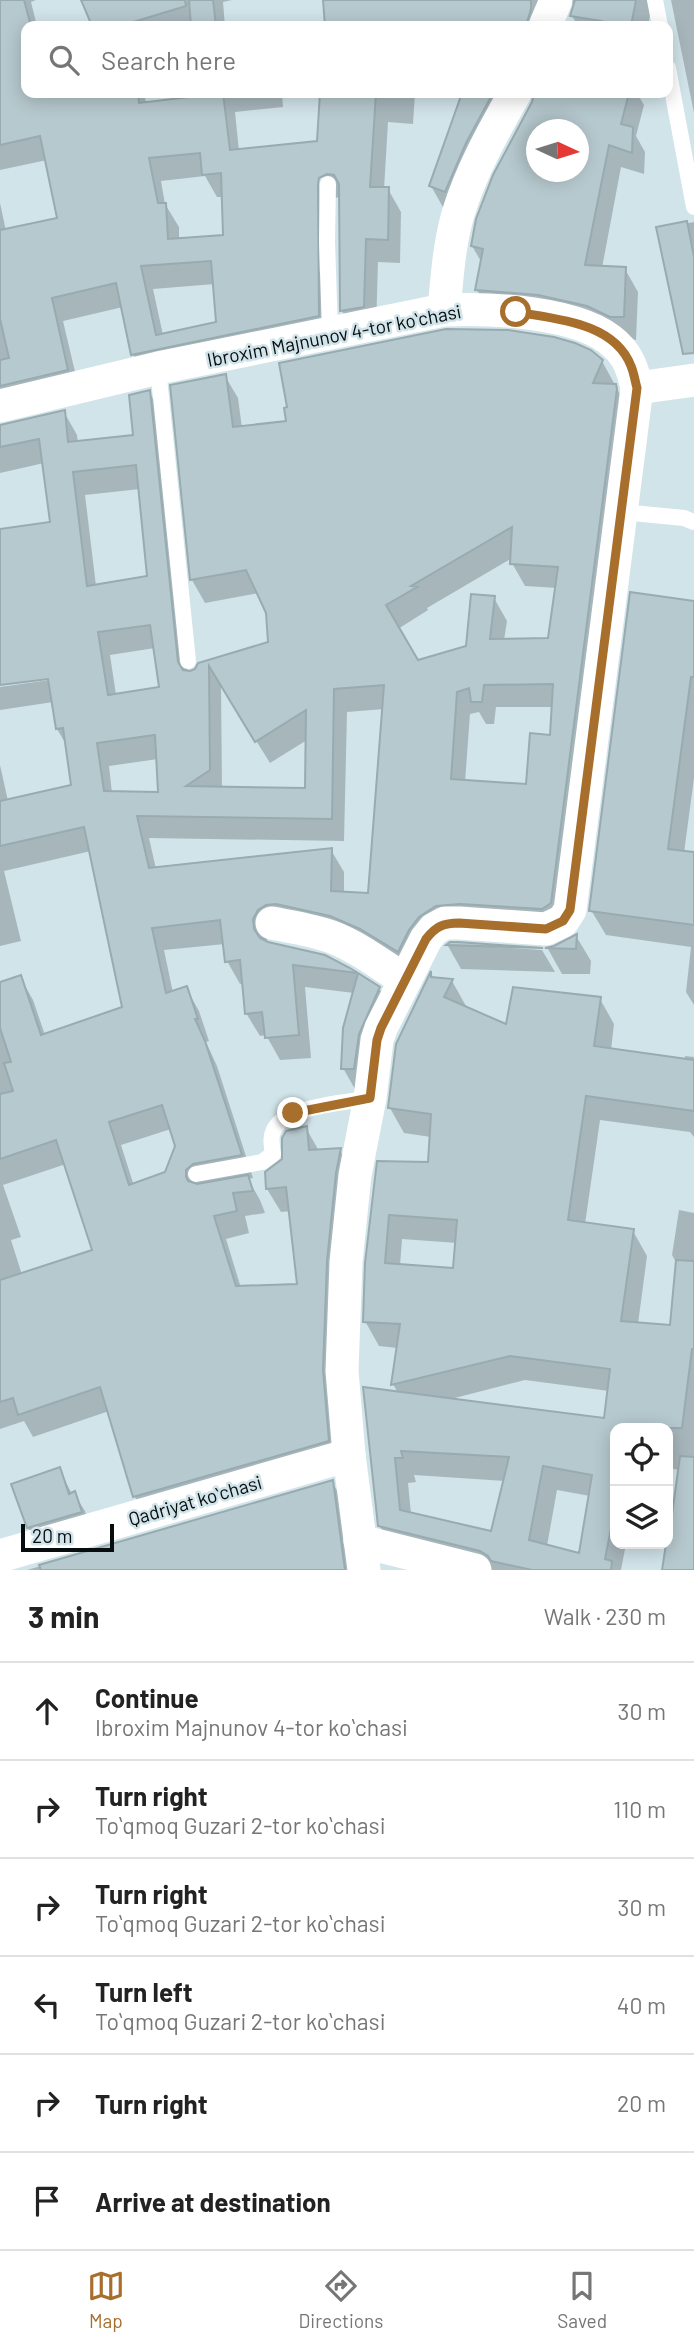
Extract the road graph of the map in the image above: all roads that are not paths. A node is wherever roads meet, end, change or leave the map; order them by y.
1 (555, 0) edge
2 (655, 0) edge
3 (547, 21) edge
4 (659, 21) edge
5 (673, 95) edge
6 (512, 98) edge
7 (328, 184) dead end
8 (694, 207) edge
9 (444, 310) junction
10 (330, 333) junction
11 (158, 368) junction
12 (694, 380) edge
13 (637, 388) junction
14 (0, 406) edge
15 (622, 512) junction
16 (694, 522) edge
17 (188, 661) dead end
18 (272, 923) dead end
19 (405, 980) junction
20 (370, 1098) junction
21 (196, 1174) dead end
22 (349, 1455) junction
23 (362, 1555) edge
24 (0, 1556) edge
25 (475, 1570) edge

1 - 3 street
2 - 4 lane
5 - 8 lane
6 - 9 street
7 - 10 lane
9 - 10 street, Ibroxim Majnunov 4-tor koʻchasi
9 - 13 street, Ibroxim Majnunov 4-tor koʻchasi
10 - 11 street, Ibroxim Majnunov 4-tor koʻchasi
11 - 14 street, Ibroxim Majnunov 4-tor koʻchasi
11 - 17 lane
12 - 13 street
13 - 15 street
15 - 16 lane
15 - 19 street
18 - 19 street
19 - 20 street
20 - 21 lane
20 - 22 street
22 - 23 street
22 - 24 street, Qadriyat koʻchasi
23 - 25 street

